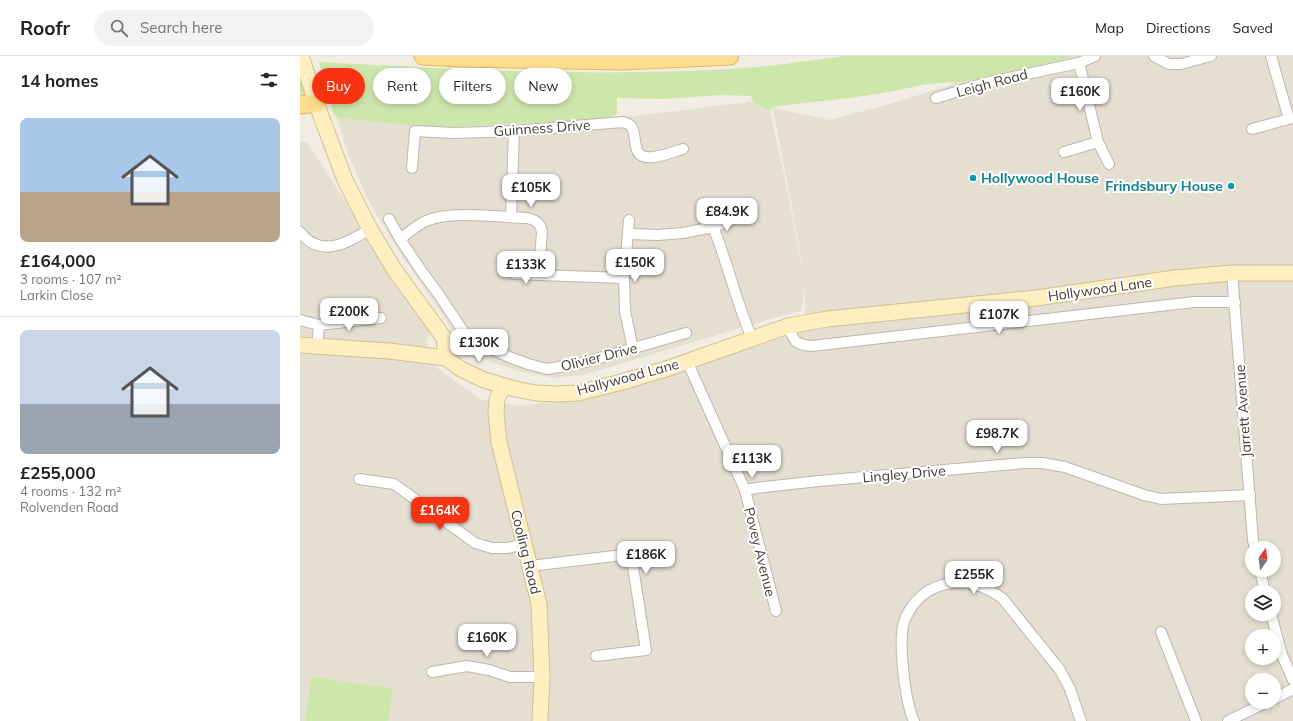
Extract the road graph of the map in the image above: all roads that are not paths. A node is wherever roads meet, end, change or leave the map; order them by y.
1 (301, 56) edge
2 (423, 56) edge
3 (730, 56) edge
4 (1095, 56) edge
5 (1154, 56) edge
6 (1211, 56) edge
7 (1271, 56) edge
8 (1079, 63) junction
9 (936, 98) dead end
10 (308, 104) edge
11 (1291, 118) edge
12 (1252, 130) dead end
13 (514, 131) junction
14 (1098, 142) junction
15 (683, 149) dead end
16 (1064, 152) dead end
17 (1109, 164) dead end
18 (412, 168) dead end
19 (512, 217) junction
20 (389, 219) dead end
21 (629, 220) dead end
22 (731, 221) dead end
23 (713, 227) junction
24 (370, 229) junction
25 (300, 232) edge
26 (629, 234) junction
27 (400, 239) junction
28 (1293, 273) edge
29 (514, 274) dead end
30 (1232, 274) junction
31 (539, 275) junction
32 (624, 278) junction
33 (1235, 302) junction
34 (381, 318) dead end
35 (300, 320) edge
36 (319, 325) junction
37 (788, 326) junction
38 (686, 333) dead end
39 (752, 338) junction
40 (300, 345) edge
41 (317, 346) junction
42 (633, 349) junction
43 (446, 358) junction
44 (687, 361) junction
45 (502, 386) junction
46 (359, 479) dead end
47 (745, 490) junction
48 (1250, 495) junction
49 (1253, 541) edge
50 (524, 544) junction
51 (530, 566) junction
52 (776, 611) dead end
53 (1273, 621) edge
54 (1161, 632) dead end
55 (596, 656) dead end
56 (432, 672) dead end
57 (542, 677) junction
58 (1293, 680) edge
59 (1293, 689) edge
60 (1281, 695) edge
61 (1253, 709) edge
62 (540, 721) edge
63 (914, 721) edge
64 (1081, 721) edge
65 (1196, 721) edge
66 (1228, 721) edge

1 - 10 main road
2 - 3 main road
4 - 8 street, Leigh Road
5 - 6 street
7 - 11 street
8 - 9 street, Leigh Road
8 - 14 street
10 - 24 main road
11 - 12 street
13 - 15 street, Guinness Drive
13 - 18 street, Guinness Drive
13 - 19 street
14 - 16 street
14 - 17 street
19 - 27 street
19 - 31 street
20 - 27 street, Olivier Drive
21 - 26 street
22 - 23 street
23 - 26 street
23 - 39 street
24 - 25 street
24 - 43 main road
26 - 32 street
27 - 42 street, Olivier Drive
28 - 30 main road, Hollywood Lane
29 - 31 street
30 - 33 street, Jarrett Avenue
30 - 37 main road, Hollywood Lane
31 - 32 street
32 - 42 street
33 - 37 street, Hollywood Lane
33 - 48 street, Jarrett Avenue
34 - 36 street
35 - 36 street
36 - 41 street
37 - 39 main road, Hollywood Lane
38 - 42 street, Olivier Drive
39 - 44 main road, Hollywood Lane
40 - 41 main road
41 - 43 main road
43 - 45 main road, Hollywood Lane
44 - 45 main road, Hollywood Lane
44 - 47 street, Povey Avenue
45 - 50 main road, Cooling Road
46 - 50 street
47 - 48 street, Lingley Drive
47 - 52 street, Povey Avenue
48 - 49 street, Jarrett Avenue
50 - 51 main road, Cooling Road
51 - 55 street
51 - 57 main road, Cooling Road
53 - 58 street
54 - 65 street
56 - 57 street
57 - 62 main road, Cooling Road
59 - 60 street
61 - 66 street
63 - 64 street

